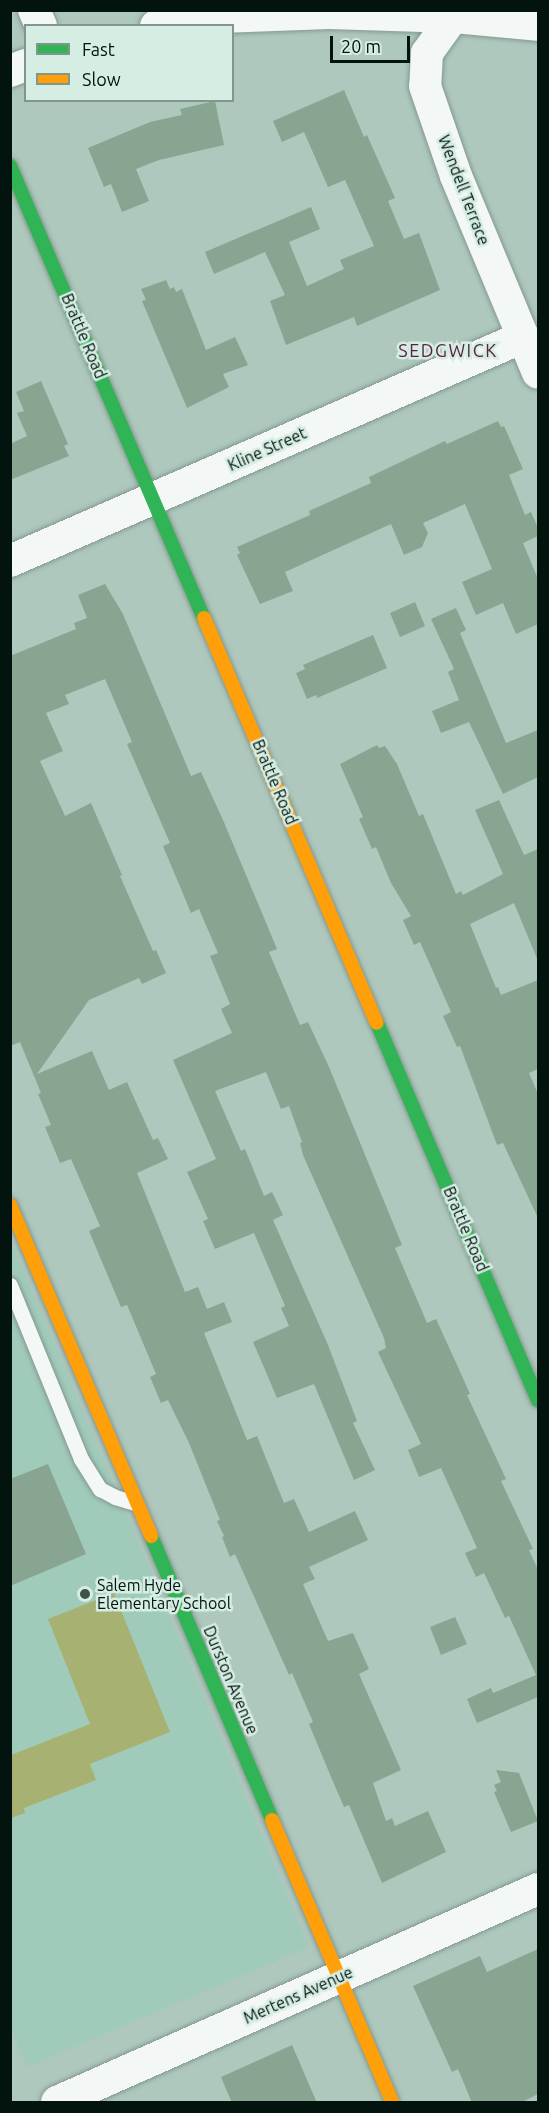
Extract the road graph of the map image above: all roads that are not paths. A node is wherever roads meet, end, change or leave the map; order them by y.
1 (34, 10) edge
2 (456, 14) edge
3 (40, 24) edge
4 (166, 24) edge
5 (538, 25) edge
6 (10, 166) edge
7 (523, 337) junction
8 (538, 373) edge
9 (154, 498) junction
10 (10, 561) edge
11 (10, 1205) edge
12 (10, 1285) edge
13 (538, 1400) edge
14 (138, 1504) junction
15 (538, 1889) edge
16 (338, 1977) junction
17 (57, 2103) edge
18 (392, 2103) edge

1 - 3 street
2 - 4 street
2 - 5 street
2 - 7 street, Wendell Terrace
6 - 9 street, Brattle Road
7 - 8 street, Wendell Terrace
7 - 9 street, Kline Street
9 - 10 street, Kline Street
9 - 13 street, Brattle Road
11 - 14 street, Durston Avenue
12 - 14 lane
14 - 16 street, Durston Avenue
15 - 16 street, Mertens Avenue
16 - 17 street, Mertens Avenue
16 - 18 street, Durston Avenue

